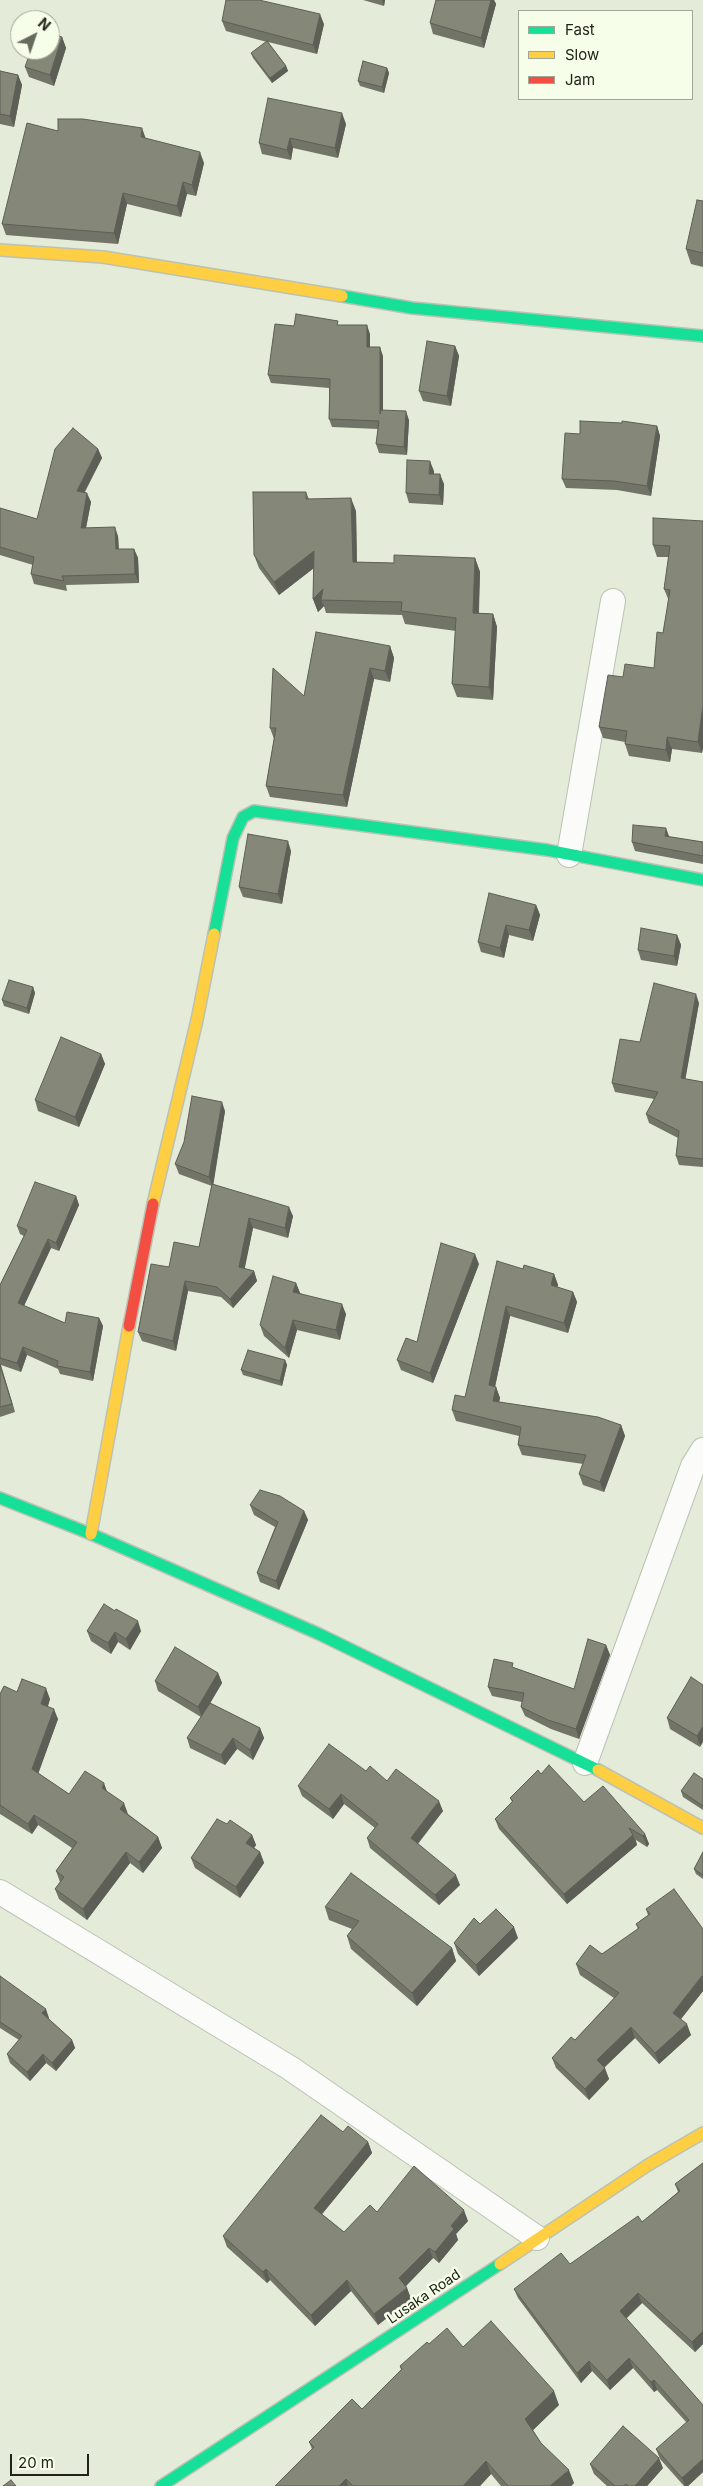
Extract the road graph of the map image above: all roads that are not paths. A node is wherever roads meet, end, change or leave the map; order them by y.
1 (0, 250) edge
2 (703, 336) edge
3 (613, 602) dead end
4 (569, 855) junction
5 (703, 880) edge
6 (703, 1450) edge
7 (0, 1498) edge
8 (91, 1534) junction
9 (584, 1763) junction
10 (703, 1828) edge
11 (0, 1892) edge
12 (703, 2133) edge
13 (537, 2238) junction
14 (161, 2486) edge

1 - 2 street
3 - 4 street
4 - 5 street
4 - 8 street
6 - 9 street
7 - 8 street
8 - 9 street
9 - 10 street
11 - 13 street
12 - 13 street, Lusaka Road
13 - 14 street, Lusaka Road

